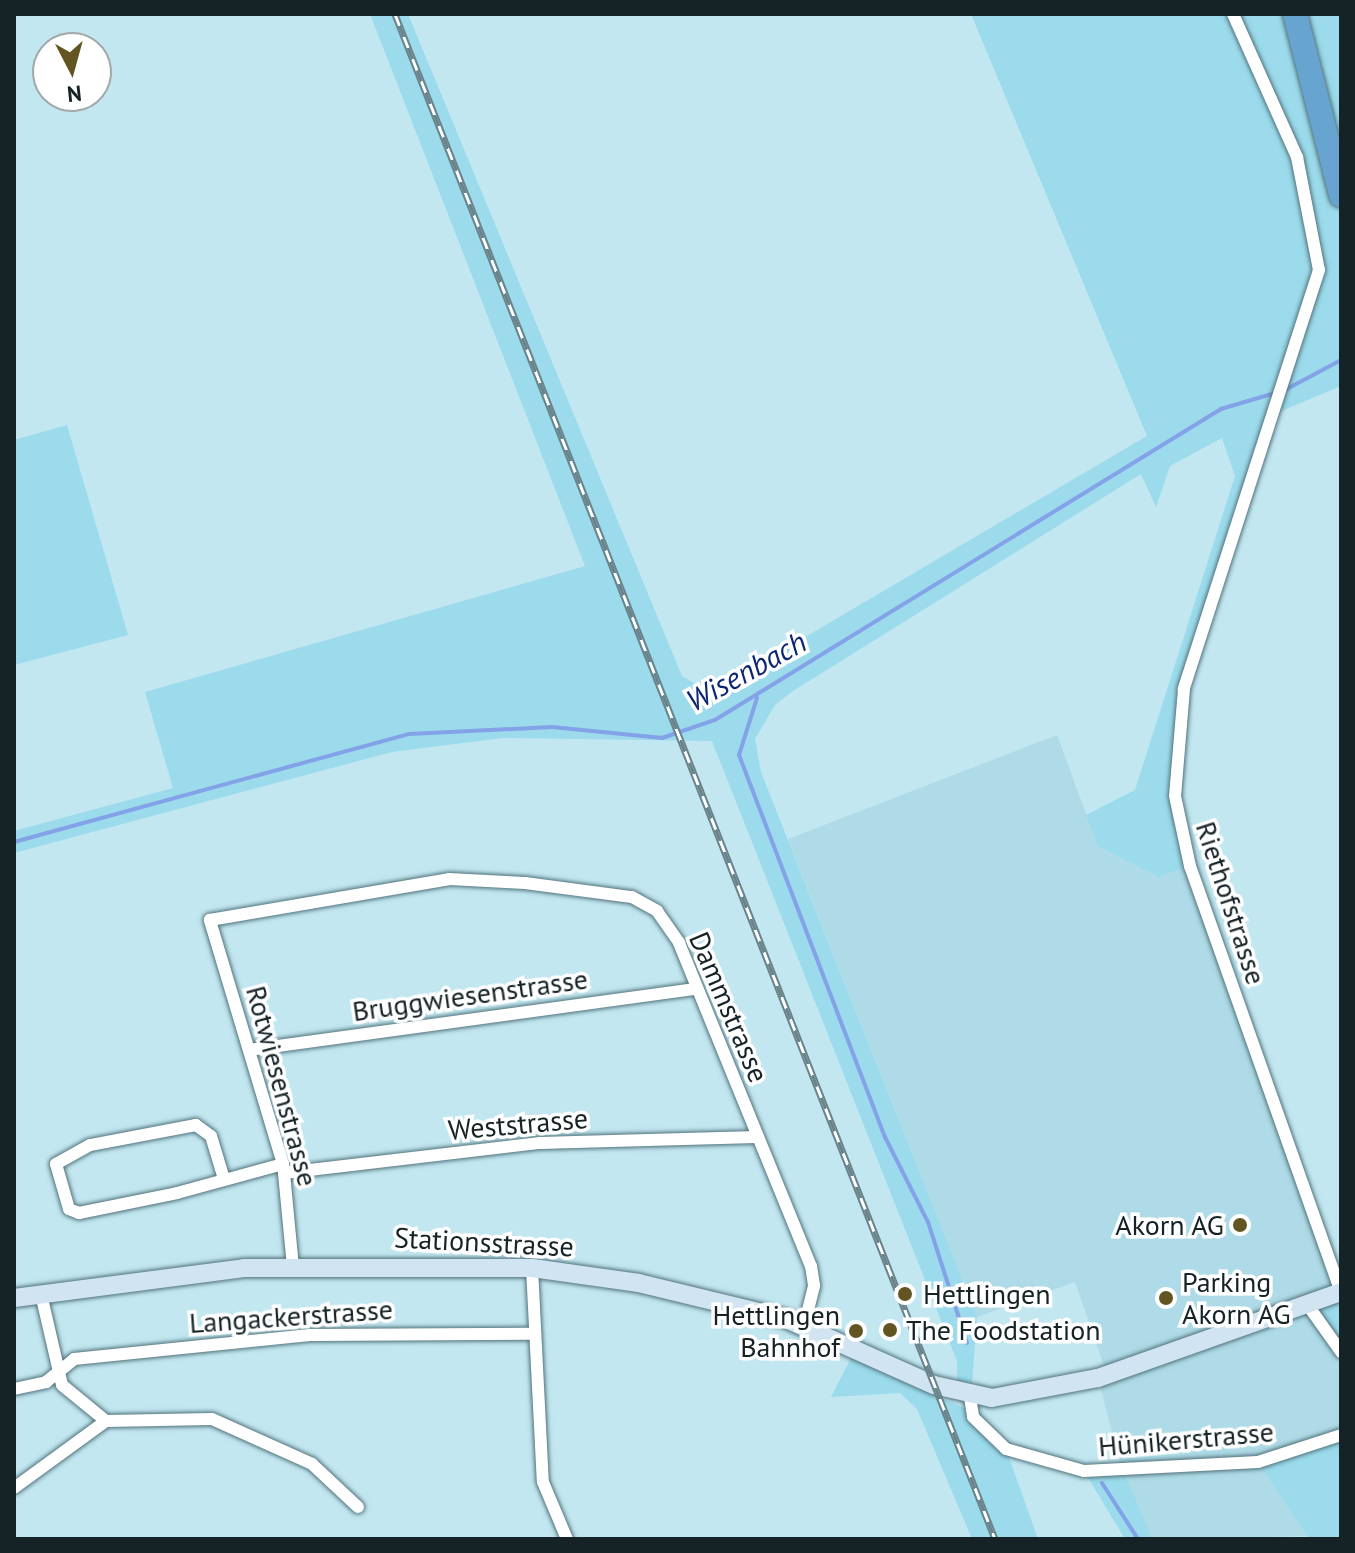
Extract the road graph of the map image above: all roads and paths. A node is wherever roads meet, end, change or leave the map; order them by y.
1 (1233, 14) edge
2 (1295, 14) edge
3 (1303, 14) edge
4 (1341, 161) edge
5 (1341, 195) edge
6 (210, 920) joint
7 (697, 989) junction
8 (249, 1050) junction
9 (757, 1137) junction
10 (283, 1168) junction
11 (224, 1179) junction
12 (293, 1267) junction
13 (532, 1268) junction
14 (1341, 1292) edge
15 (41, 1294) junction
16 (14, 1298) edge
17 (1307, 1304) junction
18 (804, 1326) junction
19 (532, 1334) junction
20 (1341, 1352) edge
21 (57, 1370) junction
22 (14, 1389) edge
23 (970, 1397) junction
24 (106, 1421) junction
25 (1341, 1435) edge
26 (14, 1488) edge
27 (358, 1507) dead end
28 (567, 1539) edge

1 - 14 street, Riethofstrasse
2 - 5 highway
3 - 4 highway
6 - 7 street, Dammstrasse
6 - 8 street, Rotwiesenstrasse
7 - 8 street, Bruggwiesenstrasse
7 - 9 street, Dammstrasse
8 - 10 street, Rotwiesenstrasse
9 - 10 street, Weststrasse
9 - 18 street, Dammstrasse
10 - 11 street, Weststrasse
10 - 12 street, Rotwiesenstrasse
11 - 11 street, Weststrasse
12 - 13 street, Stationsstrasse
12 - 15 street, Stationsstrasse
13 - 18 street, Stationsstrasse
13 - 19 street
14 - 17 street
15 - 16 street, Stationsstrasse
15 - 21 street
17 - 20 street
17 - 23 street
18 - 23 street, Stationsstrasse
19 - 21 street, Langackerstrasse
19 - 28 street
21 - 22 street, Langackerstrasse
21 - 24 street
23 - 25 street, Hünikerstrasse
24 - 26 street
24 - 27 street

